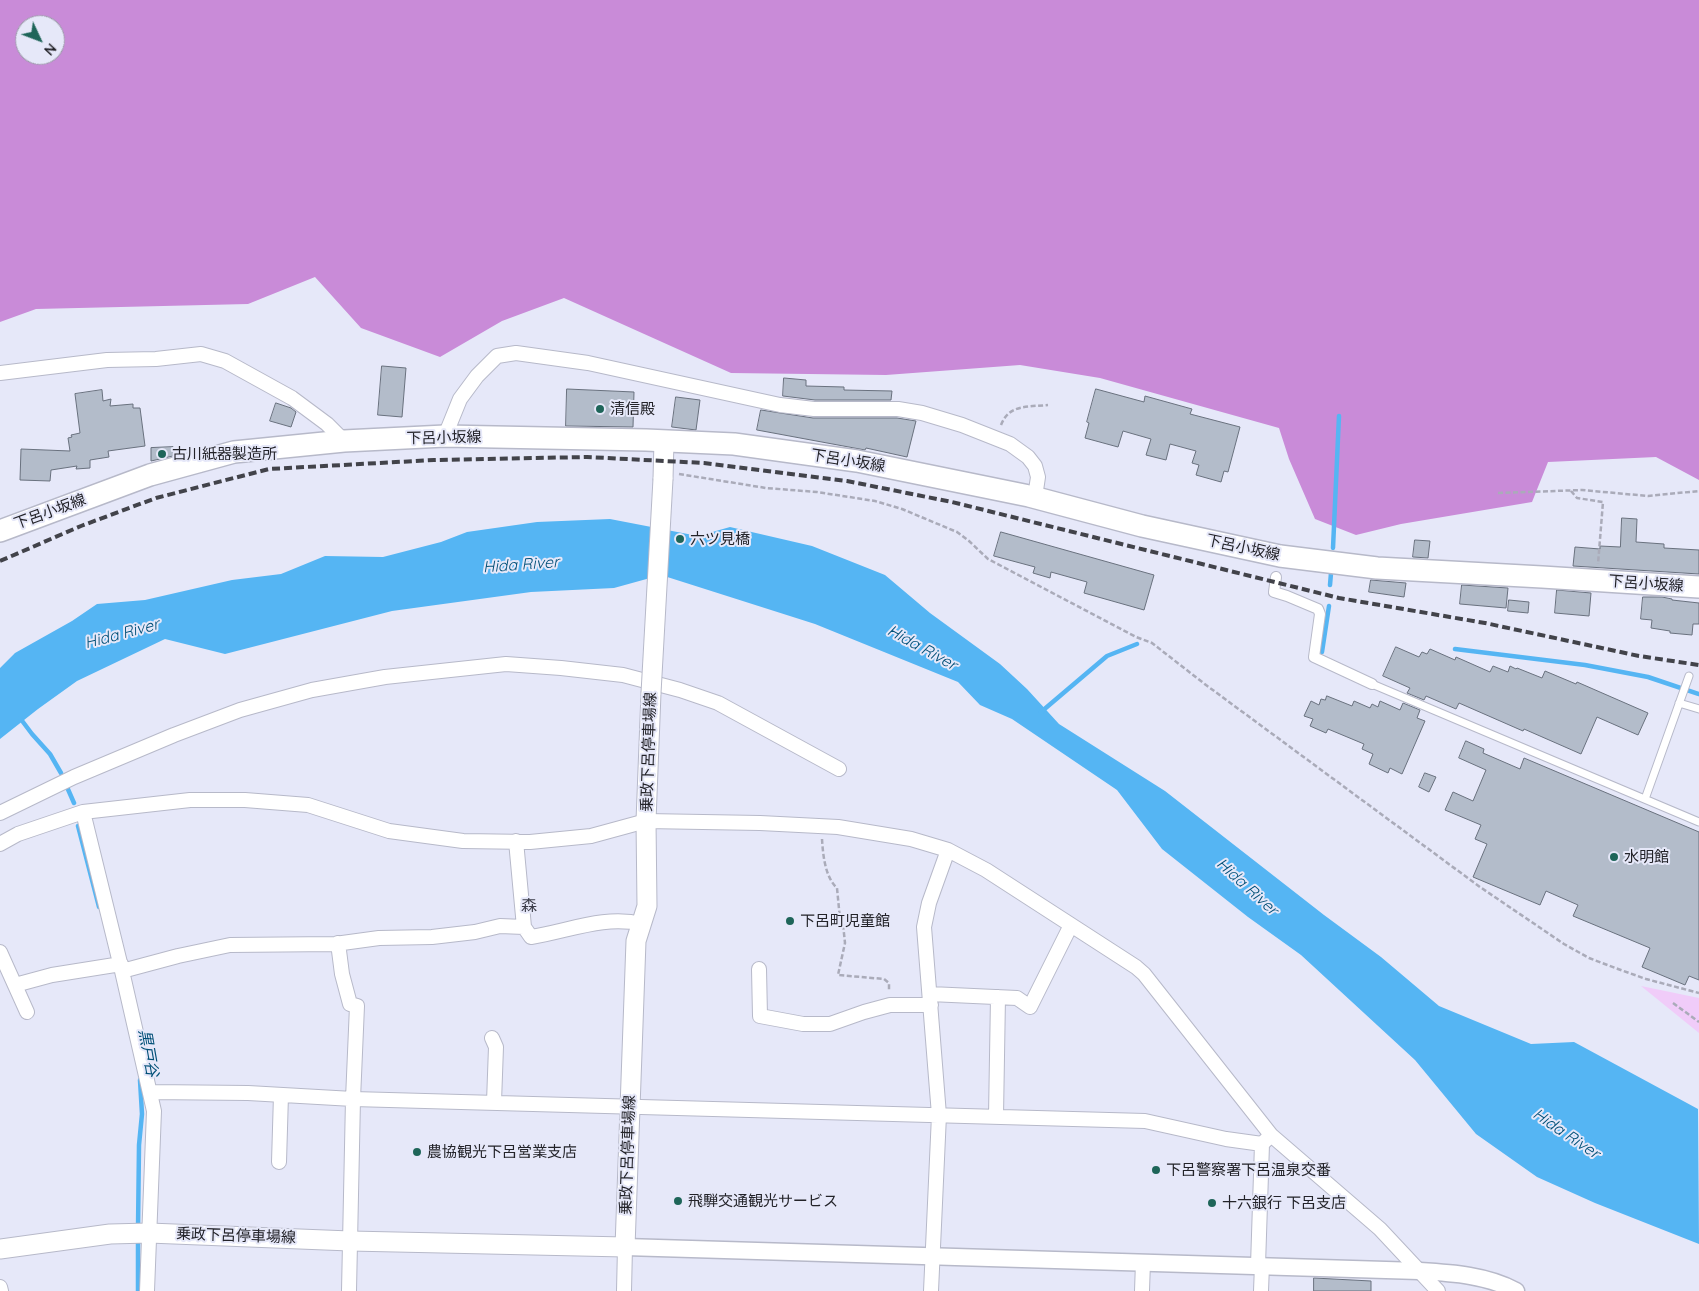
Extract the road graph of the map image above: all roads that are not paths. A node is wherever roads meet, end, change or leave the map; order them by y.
1 (0, 373) edge
2 (445, 436) junction
3 (664, 440) junction
4 (344, 441) junction
5 (1035, 498) junction
6 (0, 531) edge
7 (1276, 577) dead end
8 (1699, 587) edge
9 (1689, 676) dead end
10 (1372, 684) joint
11 (1679, 703) junction
12 (1699, 709) edge
13 (839, 769) dead end
14 (1645, 799) junction
15 (83, 812) junction
16 (0, 813) edge
17 (646, 821) junction
18 (1699, 822) edge
19 (516, 842) junction
20 (0, 844) edge
21 (948, 850) junction
22 (642, 924) junction
23 (1071, 925) junction
24 (524, 927) junction
25 (338, 943) junction
26 (0, 952) edge
27 (118, 967) junction
28 (759, 969) dead end
29 (15, 985) junction
30 (998, 997) junction
31 (930, 1000) junction
32 (27, 1012) dead end
33 (492, 1038) dead end
34 (150, 1092) junction
35 (281, 1095) junction
36 (353, 1098) junction
37 (494, 1102) junction
38 (630, 1106) junction
39 (939, 1114) junction
40 (996, 1116) junction
41 (1267, 1140) junction
42 (279, 1162) dead end
43 (149, 1233) junction
44 (350, 1241) junction
45 (625, 1247) junction
46 (0, 1249) edge
47 (933, 1256) junction
48 (1143, 1262) junction
49 (1260, 1265) junction
50 (1419, 1271) junction
51 (0, 1287) edge
52 (1, 1291) edge
53 (147, 1291) edge
54 (349, 1291) edge
55 (624, 1291) edge
56 (931, 1291) edge
57 (1142, 1291) edge
58 (1261, 1291) edge
59 (1438, 1291) edge
60 (1516, 1291) edge

1 - 4 street
2 - 3 main road, 下呂小坂線
2 - 4 main road, 下呂小坂線
2 - 5 street
3 - 5 main road, 下呂小坂線
3 - 17 main road, 乗政下呂停車場線, bridge
4 - 6 main road, 下呂小坂線
5 - 8 main road, 下呂小坂線
7 - 10 street
9 - 11 lane
10 - 14 lane
11 - 12 lane
11 - 14 lane
13 - 16 street
14 - 18 lane
15 - 19 street
15 - 20 street
15 - 27 street
17 - 19 street
17 - 21 street
17 - 22 main road, 乗政下呂停車場線
19 - 24 street
21 - 23 street
21 - 31 street
22 - 24 street
22 - 38 main road, 乗政下呂停車場線
23 - 30 street
23 - 41 street
24 - 25 street
25 - 27 street
25 - 36 street
26 - 29 street
27 - 29 street
27 - 34 street
28 - 31 street
29 - 32 street
30 - 31 street
30 - 40 street
31 - 39 street
33 - 37 street
34 - 35 street
34 - 43 street
35 - 36 street
35 - 42 street
36 - 37 street
36 - 44 street
37 - 38 street
38 - 39 street
38 - 45 main road, 乗政下呂停車場線
39 - 40 street
39 - 47 street
40 - 41 street
41 - 49 street
41 - 50 street
43 - 44 main road, 乗政下呂停車場線
43 - 46 main road, 乗政下呂停車場線
43 - 53 street
44 - 45 main road, 乗政下呂停車場線
44 - 54 street
45 - 47 street
45 - 55 street
47 - 48 street
47 - 56 street
48 - 49 street
48 - 57 street
49 - 50 street
49 - 58 street
50 - 59 street
50 - 60 street
51 - 52 street

